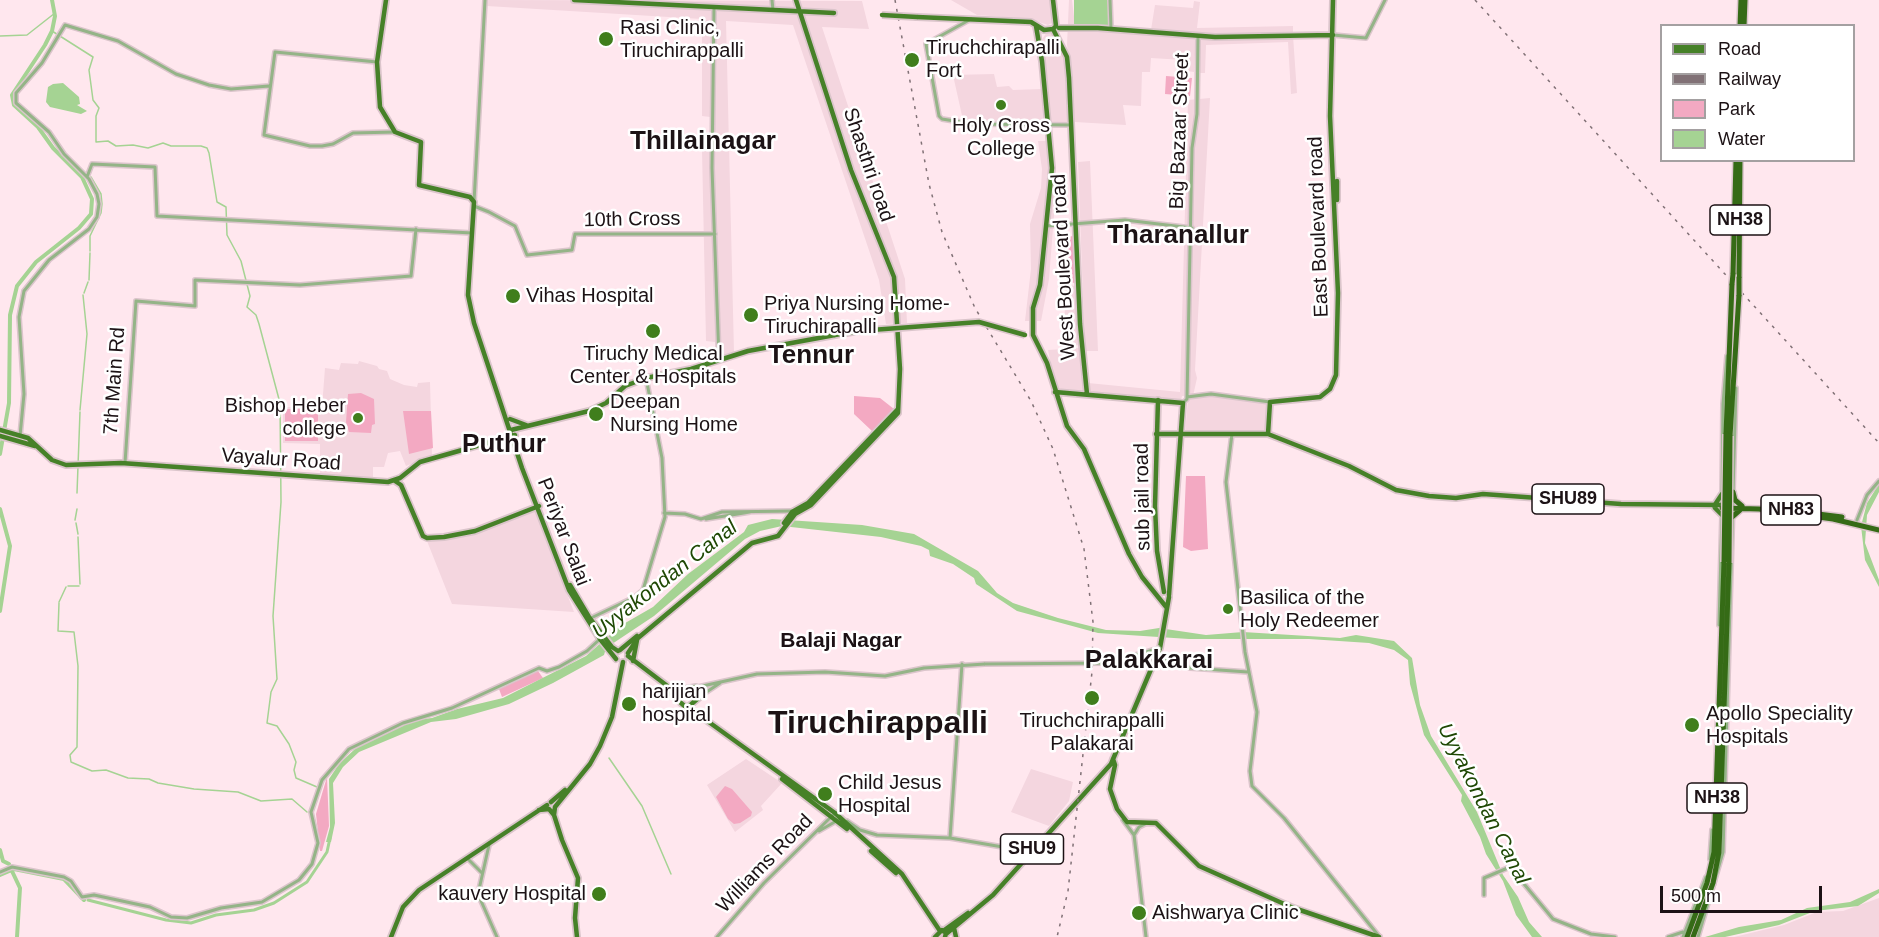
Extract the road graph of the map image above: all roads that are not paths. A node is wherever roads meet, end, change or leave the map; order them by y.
1 (386, 0) edge
2 (485, 0) edge
3 (573, 0) edge
4 (772, 0) edge
5 (798, 0) edge
6 (1055, 0) edge
7 (1110, 0) edge
8 (1335, 0) edge
9 (1385, 0) edge
10 (1744, 0) edge
11 (675, 3) edge
12 (714, 8) junction
13 (773, 11) junction
14 (801, 12) junction
15 (834, 13) dead end
16 (882, 15) dead end
17 (974, 18) junction
18 (1742, 24) edge
19 (1036, 26) junction
20 (1111, 29) junction
21 (1044, 30) junction
22 (1056, 30) junction
23 (1334, 35) junction
24 (1198, 37) junction
25 (1039, 39) junction
26 (377, 62) junction
27 (269, 86) junction
28 (1048, 125) junction
29 (1071, 125) junction
30 (395, 132) junction
31 (1738, 162) edge
32 (1738, 162) edge
33 (87, 177) junction
34 (474, 204) junction
35 (1077, 223) junction
36 (1044, 227) junction
37 (1192, 228) junction
38 (416, 229) junction
39 (472, 233) junction
40 (715, 234) junction
41 (1032, 331) junction
42 (1025, 335) junction
43 (1034, 340) junction
44 (1732, 351) junction
45 (719, 359) junction
46 (488, 363) junction
47 (646, 378) junction
48 (1055, 393) junction
49 (1087, 394) junction
50 (1187, 397) junction
51 (1158, 400) junction
52 (1270, 402) junction
53 (1183, 403) junction
54 (510, 419) junction
55 (532, 426) junction
56 (0, 430) edge
57 (513, 433) junction
58 (1156, 434) junction
59 (1232, 434) junction
60 (1268, 434) junction
61 (1180, 435) junction
62 (0, 436) edge
63 (19, 437) junction
64 (125, 463) junction
65 (395, 481) junction
66 (1879, 481) edge
67 (1733, 492) junction
68 (1722, 494) junction
69 (538, 506) junction
70 (1742, 506) junction
71 (1714, 507) junction
72 (1732, 507) junction
73 (1722, 509) junction
74 (1750, 509) junction
75 (796, 512) junction
76 (664, 513) junction
77 (1732, 517) junction
78 (1859, 522) junction
79 (1874, 527) edge
80 (782, 530) junction
81 (1726, 563) junction
82 (1165, 595) junction
83 (603, 614) junction
84 (589, 617) junction
85 (599, 630) junction
86 (602, 637) junction
87 (638, 638) junction
88 (610, 648) junction
89 (1160, 648) junction
90 (619, 650) junction
91 (1720, 653) junction
92 (1158, 656) dead end
93 (623, 659) junction
94 (634, 663) junction
95 (962, 664) junction
96 (1248, 672) junction
97 (722, 682) junction
98 (696, 687) junction
99 (673, 692) junction
100 (702, 695) junction
101 (1113, 759) junction
102 (780, 776) junction
103 (562, 796) junction
104 (549, 805) junction
105 (555, 807) junction
106 (833, 814) junction
107 (554, 815) junction
108 (1122, 819) junction
109 (839, 820) junction
110 (1151, 821) junction
111 (819, 831) junction
112 (1134, 835) junction
113 (950, 838) junction
114 (490, 843) junction
115 (1030, 851) junction
116 (466, 858) junction
117 (0, 872) edge
118 (482, 873) junction
119 (1484, 895) dead end
120 (1690, 919) junction
121 (954, 928) junction
122 (942, 935) edge
123 (1379, 936) edge
124 (391, 937) edge
125 (496, 937) edge
126 (577, 937) edge
127 (717, 937) edge
128 (956, 937) edge
129 (1146, 937) edge
130 (1615, 937) edge
131 (1668, 937) edge
132 (1686, 937) edge
133 (1693, 937) edge
134 (1698, 937) edge

1 - 26 main road
2 - 34 street
3 - 11 main road
4 - 13 street
5 - 14 main road, Shasthri road
6 - 22 main road
7 - 20 street
8 - 23 main road, East Boulevard road
9 - 23 street
10 - 18 highway
11 - 12 main road
12 - 13 main road
12 - 40 street
13 - 14 main road
14 - 15 main road
14 - 75 main road, Shasthri road
16 - 17 main road, bridge
17 - 19 main road
17 - 28 street
19 - 21 main road
19 - 25 main road
20 - 22 main road
20 - 24 main road
21 - 22 main road
21 - 25 main road
22 - 29 main road, West Boulevard road
23 - 24 main road
23 - 52 main road, East Boulevard road
24 - 37 street, Big Bazaar Street
25 - 28 main road
26 - 27 street
26 - 30 main road
27 - 30 street
27 - 33 street
28 - 29 street
28 - 36 main road
29 - 35 main road, West Boulevard road
30 - 34 main road
31 - 44 highway, NH38, bridge
32 - 44 highway, NH38, bridge
33 - 38 street
33 - 63 street
34 - 39 main road
34 - 40 street, 10th Cross
35 - 36 street
35 - 37 street
35 - 49 main road, West Boulevard road
36 - 41 main road
37 - 50 street, Big Bazaar Street
38 - 39 street
38 - 64 street, 7th Main Rd
39 - 46 main road
40 - 45 street
41 - 42 main road, bridge
41 - 43 main road
42 - 43 main road
42 - 45 main road, bridge
43 - 48 main road
44 - 67 street
44 - 68 street
44 - 81 highway, NH38, bridge
45 - 47 main road
46 - 54 main road
46 - 57 main road
47 - 55 main road
47 - 76 street
48 - 49 main road
48 - 82 main road
49 - 51 main road
50 - 52 street
50 - 53 street
51 - 53 main road
51 - 58 main road, sub jail road
52 - 60 main road
53 - 61 main road
54 - 55 main road
54 - 57 main road
55 - 57 main road
56 - 63 main road, Vayalur Road
57 - 65 main road
57 - 69 main road, Periyar Salai
58 - 61 main road
58 - 82 main road, sub jail road
59 - 60 main road, SHU89
59 - 61 main road, SHU89
59 - 96 street
60 - 71 main road, SHU89
61 - 82 main road
62 - 63 main road, Vayalur Road
63 - 64 main road, Vayalur Road
64 - 65 main road, Vayalur Road
65 - 69 main road
66 - 78 street
67 - 70 highway
67 - 72 street
68 - 71 main road
68 - 73 street
69 - 84 main road, Periyar Salai
69 - 86 main road, Periyar Salai
70 - 72 highway, NH83
70 - 78 highway, NH83
71 - 73 main road, SHU89
72 - 73 highway
72 - 74 highway
72 - 77 street
73 - 91 street
74 - 77 highway, NH83
74 - 78 highway, NH83
75 - 76 street
75 - 80 main road
76 - 83 street
77 - 134 street, NH83
78 - 79 highway, NH83
80 - 87 main road
80 - 90 main road
81 - 91 highway, NH38
81 - 133 highway, NH38
82 - 89 main road, SHU9
83 - 84 street
83 - 85 street
84 - 85 main road, Periyar Salai
85 - 86 main road, Periyar Salai
86 - 88 main road
86 - 117 street
87 - 93 main road
87 - 94 main road
88 - 90 main road
88 - 93 main road
89 - 95 street, bridge
89 - 101 main road, SHU9
90 - 93 main road
90 - 93 main road
91 - 120 street
91 - 132 highway, NH38
92 - 96 street
93 - 94 main road
93 - 99 main road
93 - 103 main road
93 - 103 main road
94 - 99 main road
95 - 97 street
95 - 113 street
96 - 123 street
97 - 98 street
97 - 100 street
98 - 99 main road
98 - 100 main road
99 - 102 main road
100 - 102 main road
101 - 108 main road
101 - 115 main road, SHU9
102 - 106 main road
103 - 104 main road
103 - 105 main road
104 - 105 main road
104 - 107 main road
104 - 114 main road
105 - 107 main road
106 - 109 main road
106 - 111 street, Williams Road
107 - 126 main road
108 - 110 main road
108 - 112 street
109 - 111 street
109 - 113 street
109 - 122 main road
110 - 112 street
110 - 123 main road
111 - 127 street, Williams Road
112 - 129 street
113 - 115 street
114 - 116 main road
114 - 118 street
115 - 121 main road, SHU9
115 - 122 main road, SHU9
116 - 118 street
116 - 124 main road
118 - 125 street
119 - 130 street
120 - 131 street
120 - 132 street
121 - 122 main road, SHU9
121 - 128 main road

